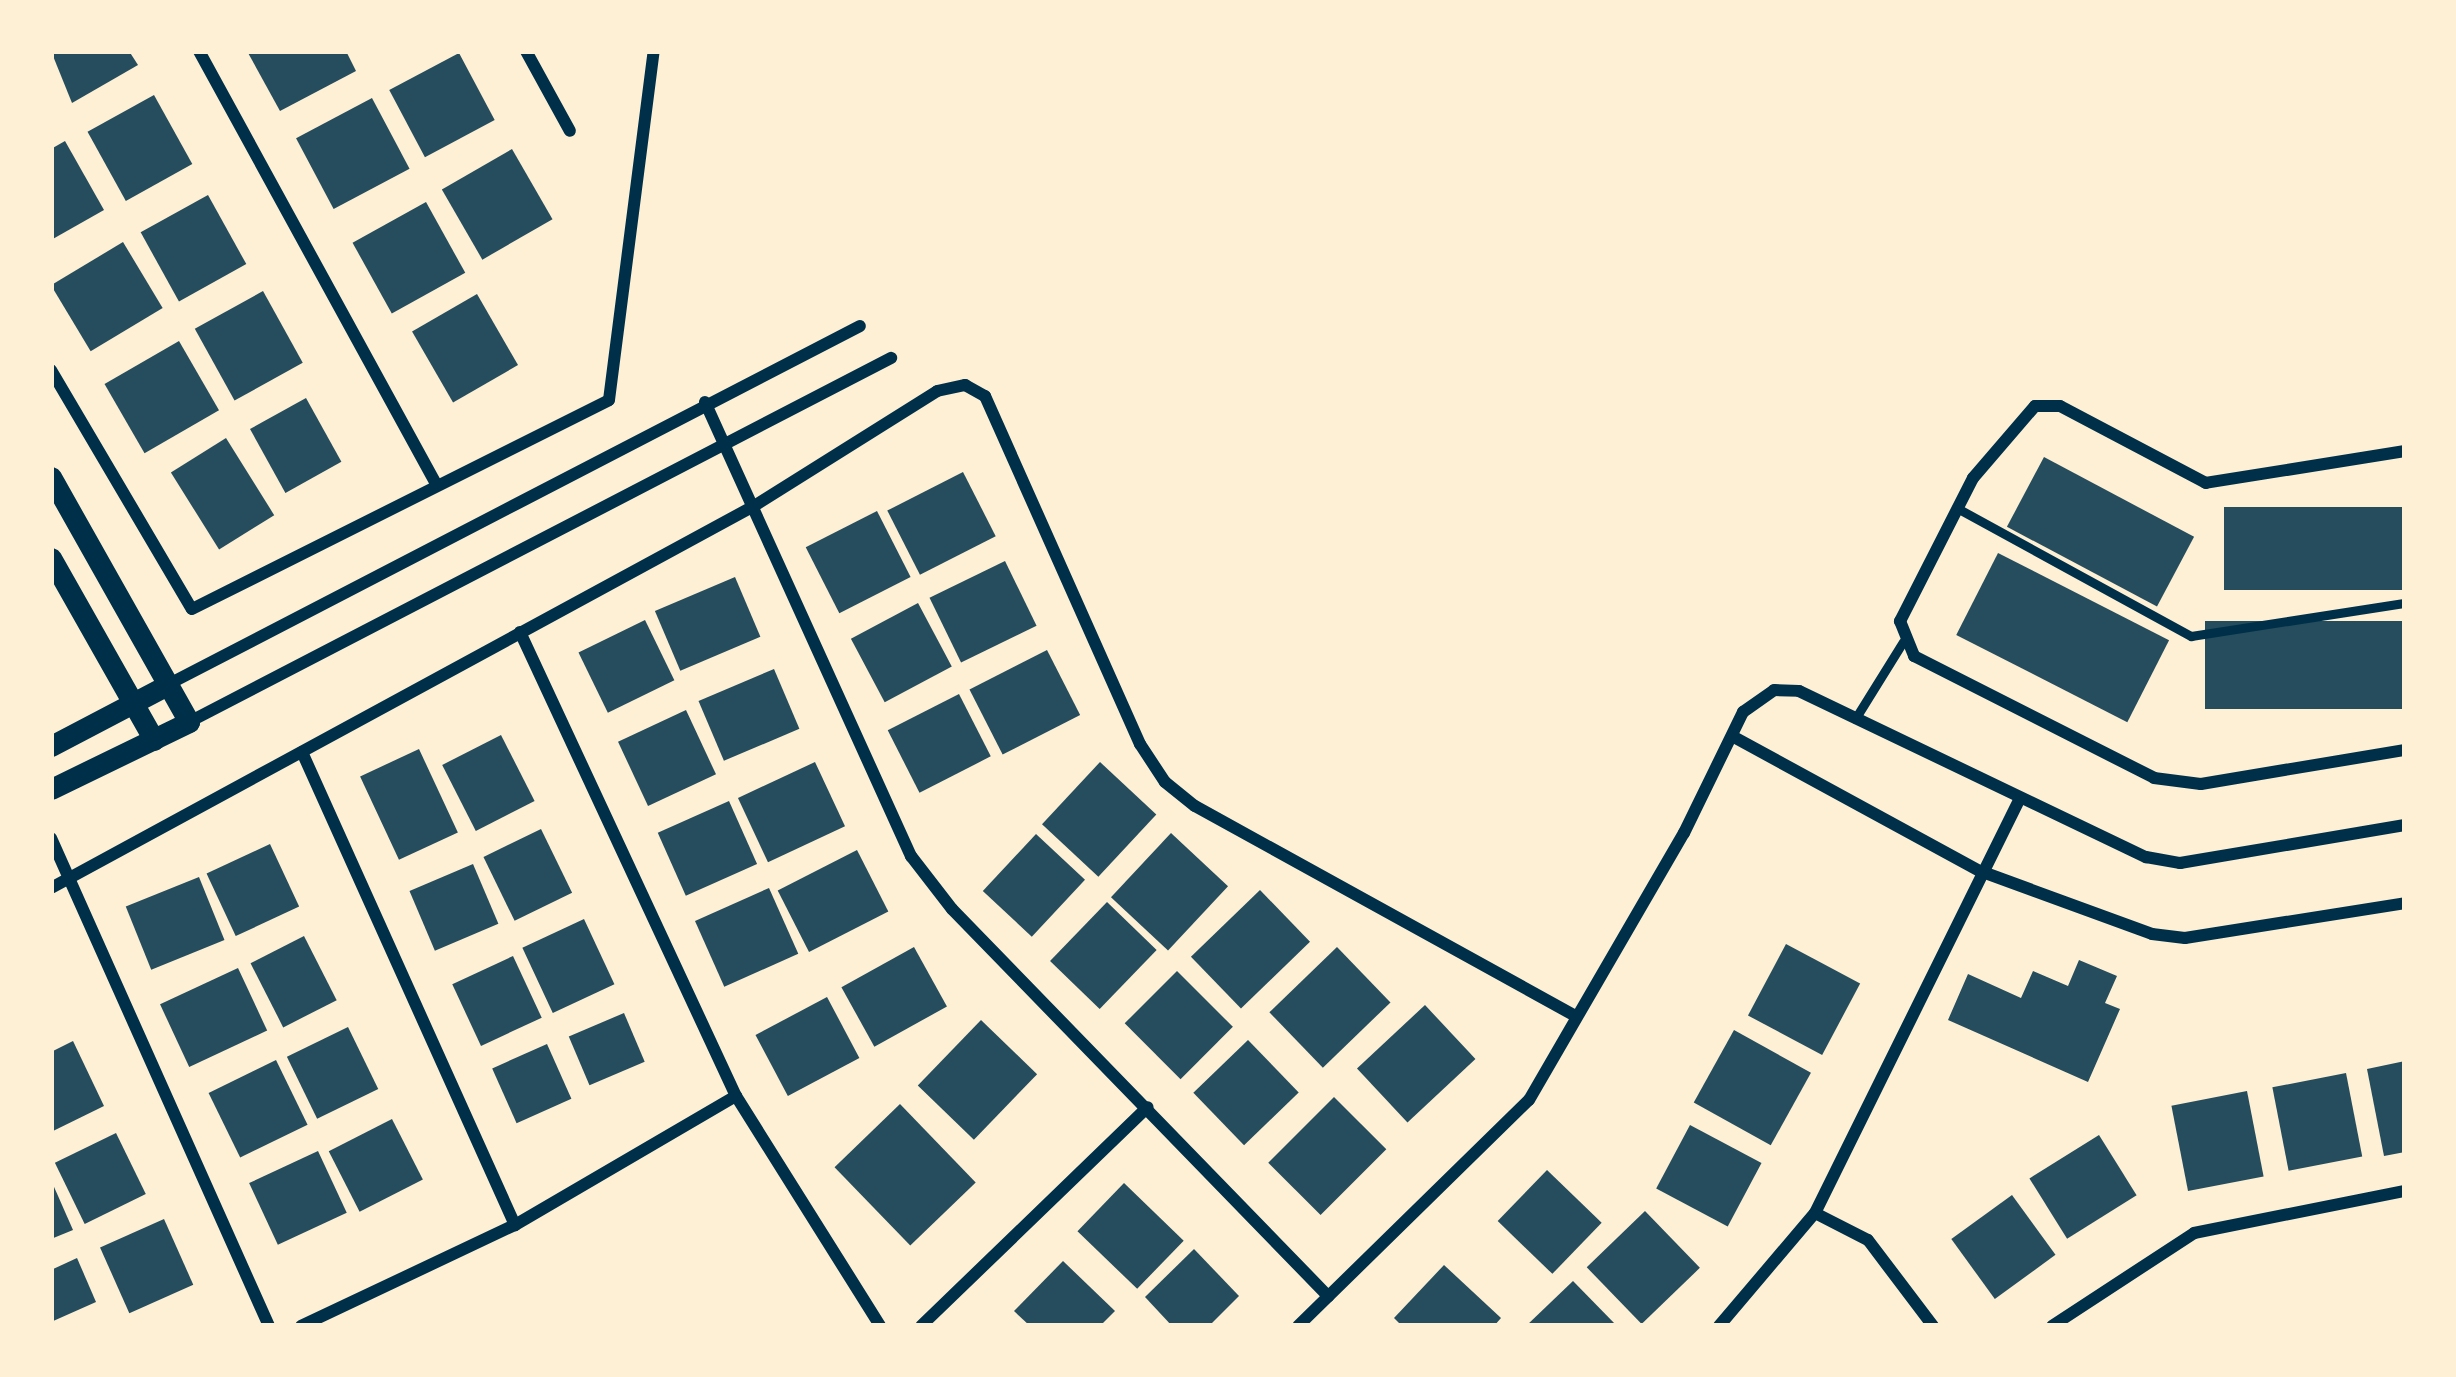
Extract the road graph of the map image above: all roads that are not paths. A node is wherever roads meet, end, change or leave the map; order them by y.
1 (199, 51) edge
2 (526, 51) edge
3 (654, 51) edge
4 (570, 131) dead end
5 (860, 326) dead end
6 (891, 358) dead end
7 (51, 370) edge
8 (705, 402) junction
9 (726, 446) junction
10 (2405, 451) edge
11 (51, 477) edge
12 (437, 484) junction
13 (754, 506) junction
14 (1957, 508) junction
15 (51, 558) edge
16 (2405, 603) edge
17 (520, 632) junction
18 (1903, 642) junction
19 (169, 684) junction
20 (134, 704) junction
21 (1854, 719) junction
22 (189, 722) junction
23 (1732, 736) junction
24 (154, 740) junction
25 (51, 746) edge
26 (2405, 750) edge
27 (302, 752) junction
28 (51, 789) edge
29 (2018, 802) junction
30 (2405, 825) edge
31 (51, 838) edge
32 (1980, 872) junction
33 (71, 878) junction
34 (51, 888) edge
35 (2405, 903) edge
36 (1574, 1016) junction
37 (736, 1096) junction
38 (1148, 1107) junction
39 (2405, 1191) edge
40 (1815, 1213) junction
41 (515, 1226) junction
42 (1328, 1296) junction
43 (269, 1326) edge
44 (301, 1326) edge
45 (880, 1326) edge
46 (921, 1326) edge
47 (1298, 1326) edge
48 (1719, 1326) edge
49 (1933, 1326) edge
50 (2052, 1326) edge

1 - 12 street
2 - 4 street
3 - 12 street
5 - 8 street
6 - 9 street
7 - 12 street
8 - 9 street
8 - 19 street
9 - 13 street
9 - 22 street
10 - 14 street
11 - 19 street
13 - 17 street
13 - 36 street
13 - 38 street
14 - 16 lane
14 - 18 street
15 - 20 street
17 - 27 street
17 - 37 street
18 - 21 lane
18 - 26 street
19 - 20 street
19 - 22 street
20 - 24 street
20 - 25 street
21 - 23 street
21 - 29 street
22 - 24 street
23 - 32 street
23 - 36 street
24 - 28 street
27 - 33 street
27 - 41 street
29 - 30 street
29 - 32 street
31 - 33 street
32 - 35 street
32 - 40 street
33 - 34 street
33 - 43 street
36 - 42 street
37 - 41 street
37 - 45 street
38 - 42 street
38 - 46 street
39 - 50 street
40 - 48 street
40 - 49 street
41 - 44 street
42 - 47 street

